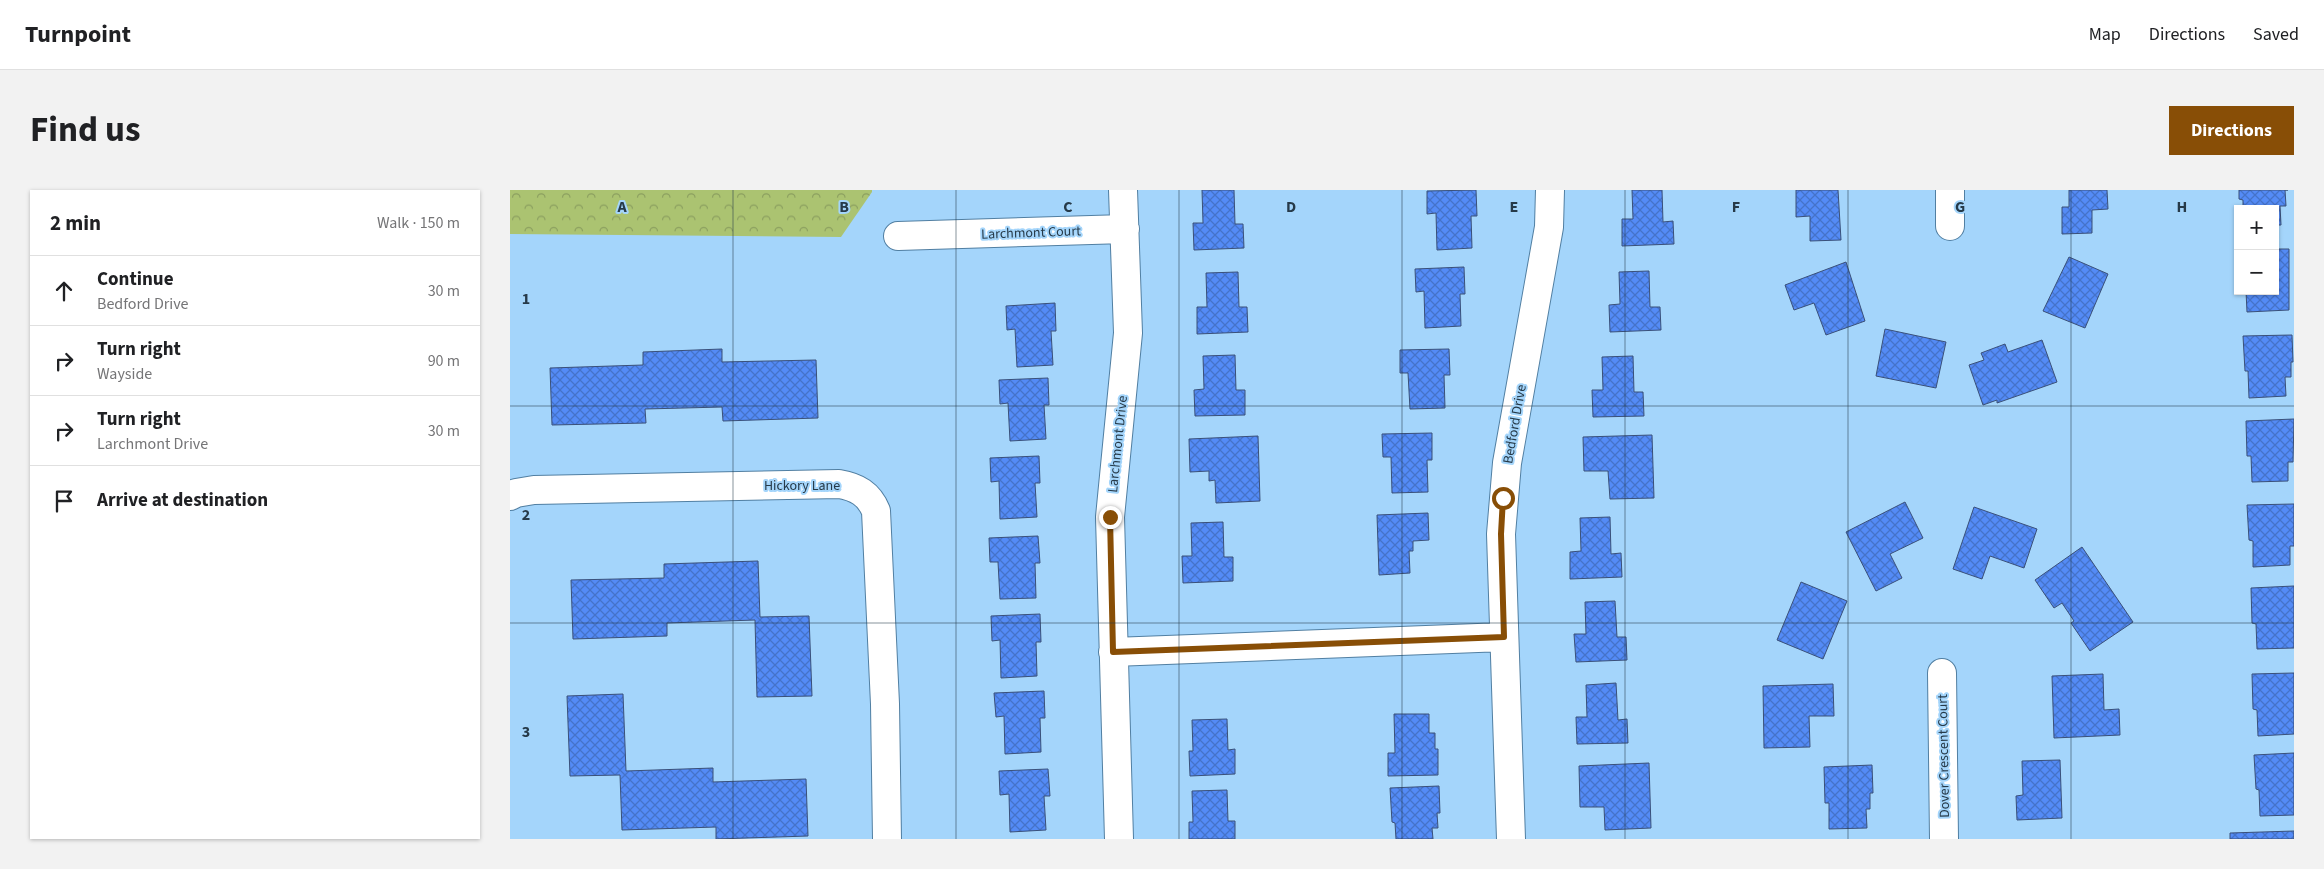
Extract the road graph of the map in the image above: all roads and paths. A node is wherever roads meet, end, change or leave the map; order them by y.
1 (1123, 190) edge
2 (1550, 190) edge
3 (1950, 190) edge
4 (1950, 226) dead end
5 (1125, 229) junction
6 (898, 236) dead end
7 (510, 496) edge
8 (1504, 637) junction
9 (1113, 652) junction
10 (1942, 673) dead end
11 (887, 839) edge
12 (1119, 839) edge
13 (1512, 839) edge
14 (1944, 839) edge

1 - 5 street
2 - 8 street, Bedford Drive
3 - 4 street
5 - 6 street, Larchmont Court
5 - 9 street, Larchmont Drive
7 - 11 street, Hickory Lane
8 - 9 street
8 - 13 street, Bedford Drive
9 - 12 street, Larchmont Drive
10 - 14 street, Dover Crescent Court

